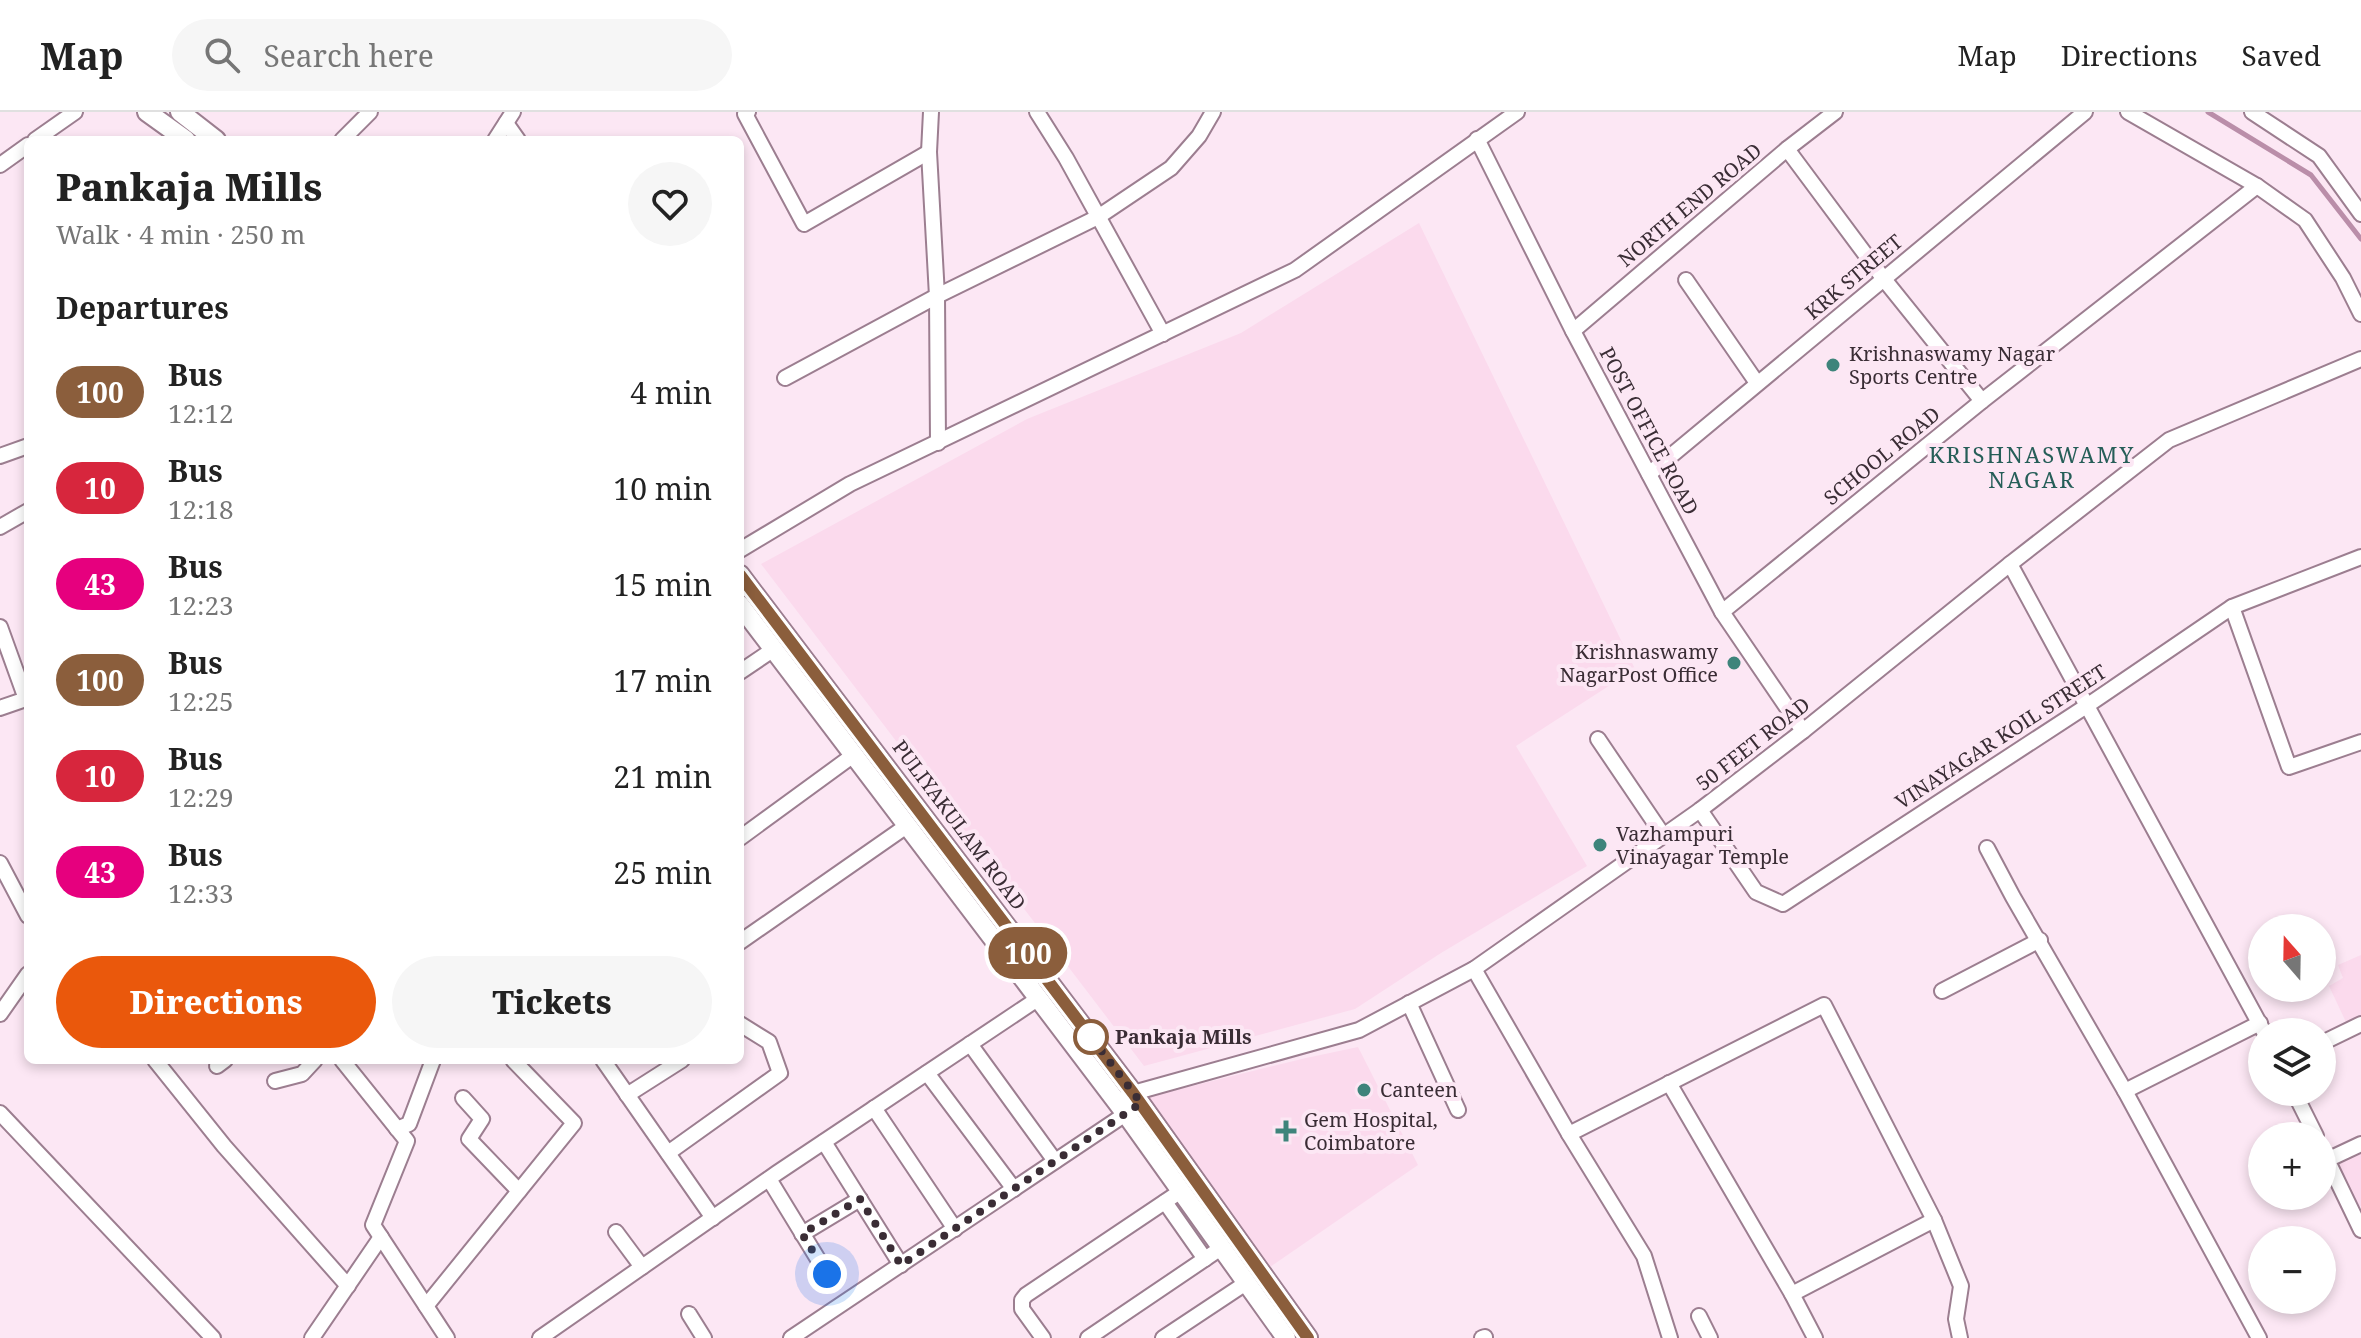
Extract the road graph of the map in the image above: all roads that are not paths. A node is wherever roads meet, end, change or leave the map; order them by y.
1 (75, 112) edge
2 (147, 112) edge
3 (180, 112) edge
4 (370, 112) edge
5 (931, 112) edge
6 (1037, 112) edge
7 (1213, 112) edge
8 (1517, 112) edge
9 (1835, 112) edge
10 (2085, 112) edge
11 (2128, 112) edge
12 (2252, 112) edge
13 (742, 113) edge
14 (510, 115) edge
15 (41, 136) edge
16 (180, 136) edge
17 (211, 136) edge
18 (346, 136) edge
19 (497, 136) edge
20 (517, 136) edge
21 (1477, 139) junction
22 (24, 148) edge
23 (1787, 149) junction
24 (929, 152) junction
25 (0, 165) edge
26 (2257, 186) junction
27 (2361, 214) edge
28 (1098, 217) junction
29 (1883, 278) junction
30 (1686, 280) dead end
31 (937, 296) junction
32 (2361, 314) edge
33 (1573, 331) junction
34 (1163, 334) junction
35 (2361, 359) edge
36 (785, 378) dead end
37 (1757, 383) junction
38 (1982, 401) junction
39 (938, 443) junction
40 (24, 447) edge
41 (0, 456) edge
42 (1649, 474) junction
43 (24, 513) edge
44 (0, 527) edge
45 (744, 548) edge
46 (2361, 557) edge
47 (2010, 564) junction
48 (744, 580) edge
49 (2232, 607) junction
50 (744, 610) edge
51 (1722, 612) junction
52 (0, 627) edge
53 (774, 649) junction
54 (744, 669) edge
55 (24, 689) edge
56 (24, 700) edge
57 (2088, 705) junction
58 (0, 708) edge
59 (1803, 731) junction
60 (1598, 739) dead end
61 (2361, 742) edge
62 (855, 754) junction
63 (1700, 810) junction
64 (908, 825) junction
65 (744, 835) edge
66 (1663, 835) junction
67 (1987, 848) dead end
68 (0, 863) edge
69 (24, 908) edge
70 (744, 939) edge
71 (2040, 940) junction
72 (1474, 969) junction
73 (24, 980) edge
74 (1942, 991) dead end
75 (1039, 998) junction
76 (1409, 1003) junction
77 (0, 1014) edge
78 (2257, 1018) edge
79 (2361, 1024) edge
80 (744, 1026) edge
81 (2248, 1034) edge
82 (2336, 1036) edge
83 (970, 1044) junction
84 (158, 1064) edge
85 (311, 1064) edge
86 (345, 1064) edge
87 (432, 1064) edge
88 (517, 1064) edge
89 (606, 1064) edge
90 (676, 1064) edge
91 (927, 1073) junction
92 (275, 1081) dead end
93 (1669, 1083) junction
94 (2125, 1091) junction
95 (627, 1095) junction
96 (463, 1098) dead end
97 (1129, 1103) junction
98 (874, 1108) junction
99 (1458, 1110) dead end
100 (0, 1113) edge
101 (397, 1129) junction
102 (1569, 1134) junction
103 (824, 1142) junction
104 (2361, 1144) edge
105 (2336, 1151) edge
106 (668, 1153) junction
107 (1055, 1161) junction
108 (769, 1179) junction
109 (2336, 1179) edge
110 (1014, 1189) junction
111 (519, 1191) junction
112 (1173, 1196) junction
113 (860, 1199) junction
114 (713, 1218) junction
115 (1934, 1220) junction
116 (955, 1229) junction
117 (2361, 1230) edge
118 (616, 1232) dead end
119 (802, 1234) junction
120 (381, 1237) junction
121 (1213, 1253) junction
122 (901, 1265) junction
123 (642, 1267) junction
124 (827, 1274) dead end
125 (1246, 1283) junction
126 (348, 1286) junction
127 (1792, 1294) junction
128 (426, 1306) junction
129 (689, 1314) dead end
130 (1699, 1316) dead end
131 (213, 1338) edge
132 (312, 1338) edge
133 (447, 1338) edge
134 (540, 1338) edge
135 (704, 1338) edge
136 (791, 1338) edge
137 (1043, 1338) edge
138 (1088, 1338) edge
139 (1163, 1338) edge
140 (1286, 1338) edge
141 (1308, 1338) edge
142 (1670, 1338) edge
143 (1710, 1338) edge
144 (1815, 1338) edge
145 (1960, 1338) edge
146 (2259, 1338) edge

1 - 15 street
2 - 16 main road
3 - 17 main road
4 - 18 street
5 - 24 street
6 - 28 street
7 - 28 street
8 - 21 street
9 - 23 street, NORTH END ROAD
10 - 29 street, KRK STREET
11 - 26 street
12 - 27 street
13 - 24 street
14 - 19 street
14 - 20 street
21 - 33 street, POST OFFICE ROAD
21 - 34 street
22 - 25 street
23 - 29 street
23 - 33 street, NORTH END ROAD
24 - 31 street
26 - 32 street
26 - 38 street, SCHOOL ROAD
28 - 31 street
28 - 34 street
29 - 37 street, KRK STREET
29 - 38 street
30 - 37 street
31 - 36 street
31 - 39 street
33 - 42 street, POST OFFICE ROAD
34 - 39 street
35 - 47 street, 50 FEET ROAD
37 - 42 street, KRK STREET
38 - 51 street, SCHOOL ROAD
39 - 45 street
40 - 41 street
42 - 51 street, POST OFFICE ROAD
43 - 44 street
46 - 49 street, VINAYAGAR KOIL STREET
47 - 57 street
47 - 59 street, 50 FEET ROAD
48 - 97 main road, PULIYAKULAM ROAD
49 - 57 street, VINAYAGAR KOIL STREET
49 - 61 street
50 - 53 main road, PULIYAKULAM ROAD
51 - 59 street, POST OFFICE ROAD
52 - 55 street
53 - 54 street
53 - 62 main road, PULIYAKULAM ROAD
56 - 58 street
57 - 63 street, VINAYAGAR KOIL STREET
57 - 78 street
59 - 63 street, 50 FEET ROAD
60 - 66 street
62 - 64 main road, PULIYAKULAM ROAD
62 - 65 street
63 - 66 street, 50 FEET ROAD
64 - 70 street
64 - 75 main road, PULIYAKULAM ROAD
66 - 72 street, 50 FEET ROAD
67 - 71 street
68 - 69 street
71 - 74 street
71 - 94 street
72 - 76 street, 50 FEET ROAD
72 - 102 street
73 - 77 street
75 - 83 street
75 - 97 main road, PULIYAKULAM ROAD
76 - 97 street, 50 FEET ROAD
76 - 99 street
79 - 82 street
80 - 106 street
81 - 94 street
83 - 91 street
83 - 107 street
84 - 126 street
85 - 92 street
86 - 101 street
87 - 101 street
88 - 111 street
89 - 95 street
90 - 95 street
91 - 98 street
91 - 110 street
93 - 102 street
93 - 115 street
93 - 127 street
94 - 146 street
95 - 106 street
96 - 111 street
97 - 107 street, 50 FEET ROAD
97 - 112 main road, PULIYAKULAM ROAD
97 - 141 main road, PULIYAKULAM ROAD
98 - 103 street
98 - 116 street
100 - 131 street
101 - 120 street
102 - 142 street
103 - 108 street
103 - 113 street
104 - 105 street
106 - 114 street
107 - 110 street, 50 FEET ROAD
108 - 114 street
108 - 119 street
109 - 117 street
110 - 116 street, 50 FEET ROAD
111 - 128 street
112 - 121 main road, PULIYAKULAM ROAD
112 - 137 street
113 - 119 street
113 - 122 street
114 - 123 street
115 - 127 street
115 - 145 street
116 - 122 street, 50 FEET ROAD
118 - 123 street
119 - 124 street
120 - 126 street
120 - 128 street
121 - 125 main road, PULIYAKULAM ROAD
121 - 138 street
122 - 136 street, 50 FEET ROAD
123 - 134 street
125 - 139 street
125 - 140 main road, PULIYAKULAM ROAD
126 - 132 street
127 - 144 street
128 - 133 street
129 - 135 street
130 - 143 street

